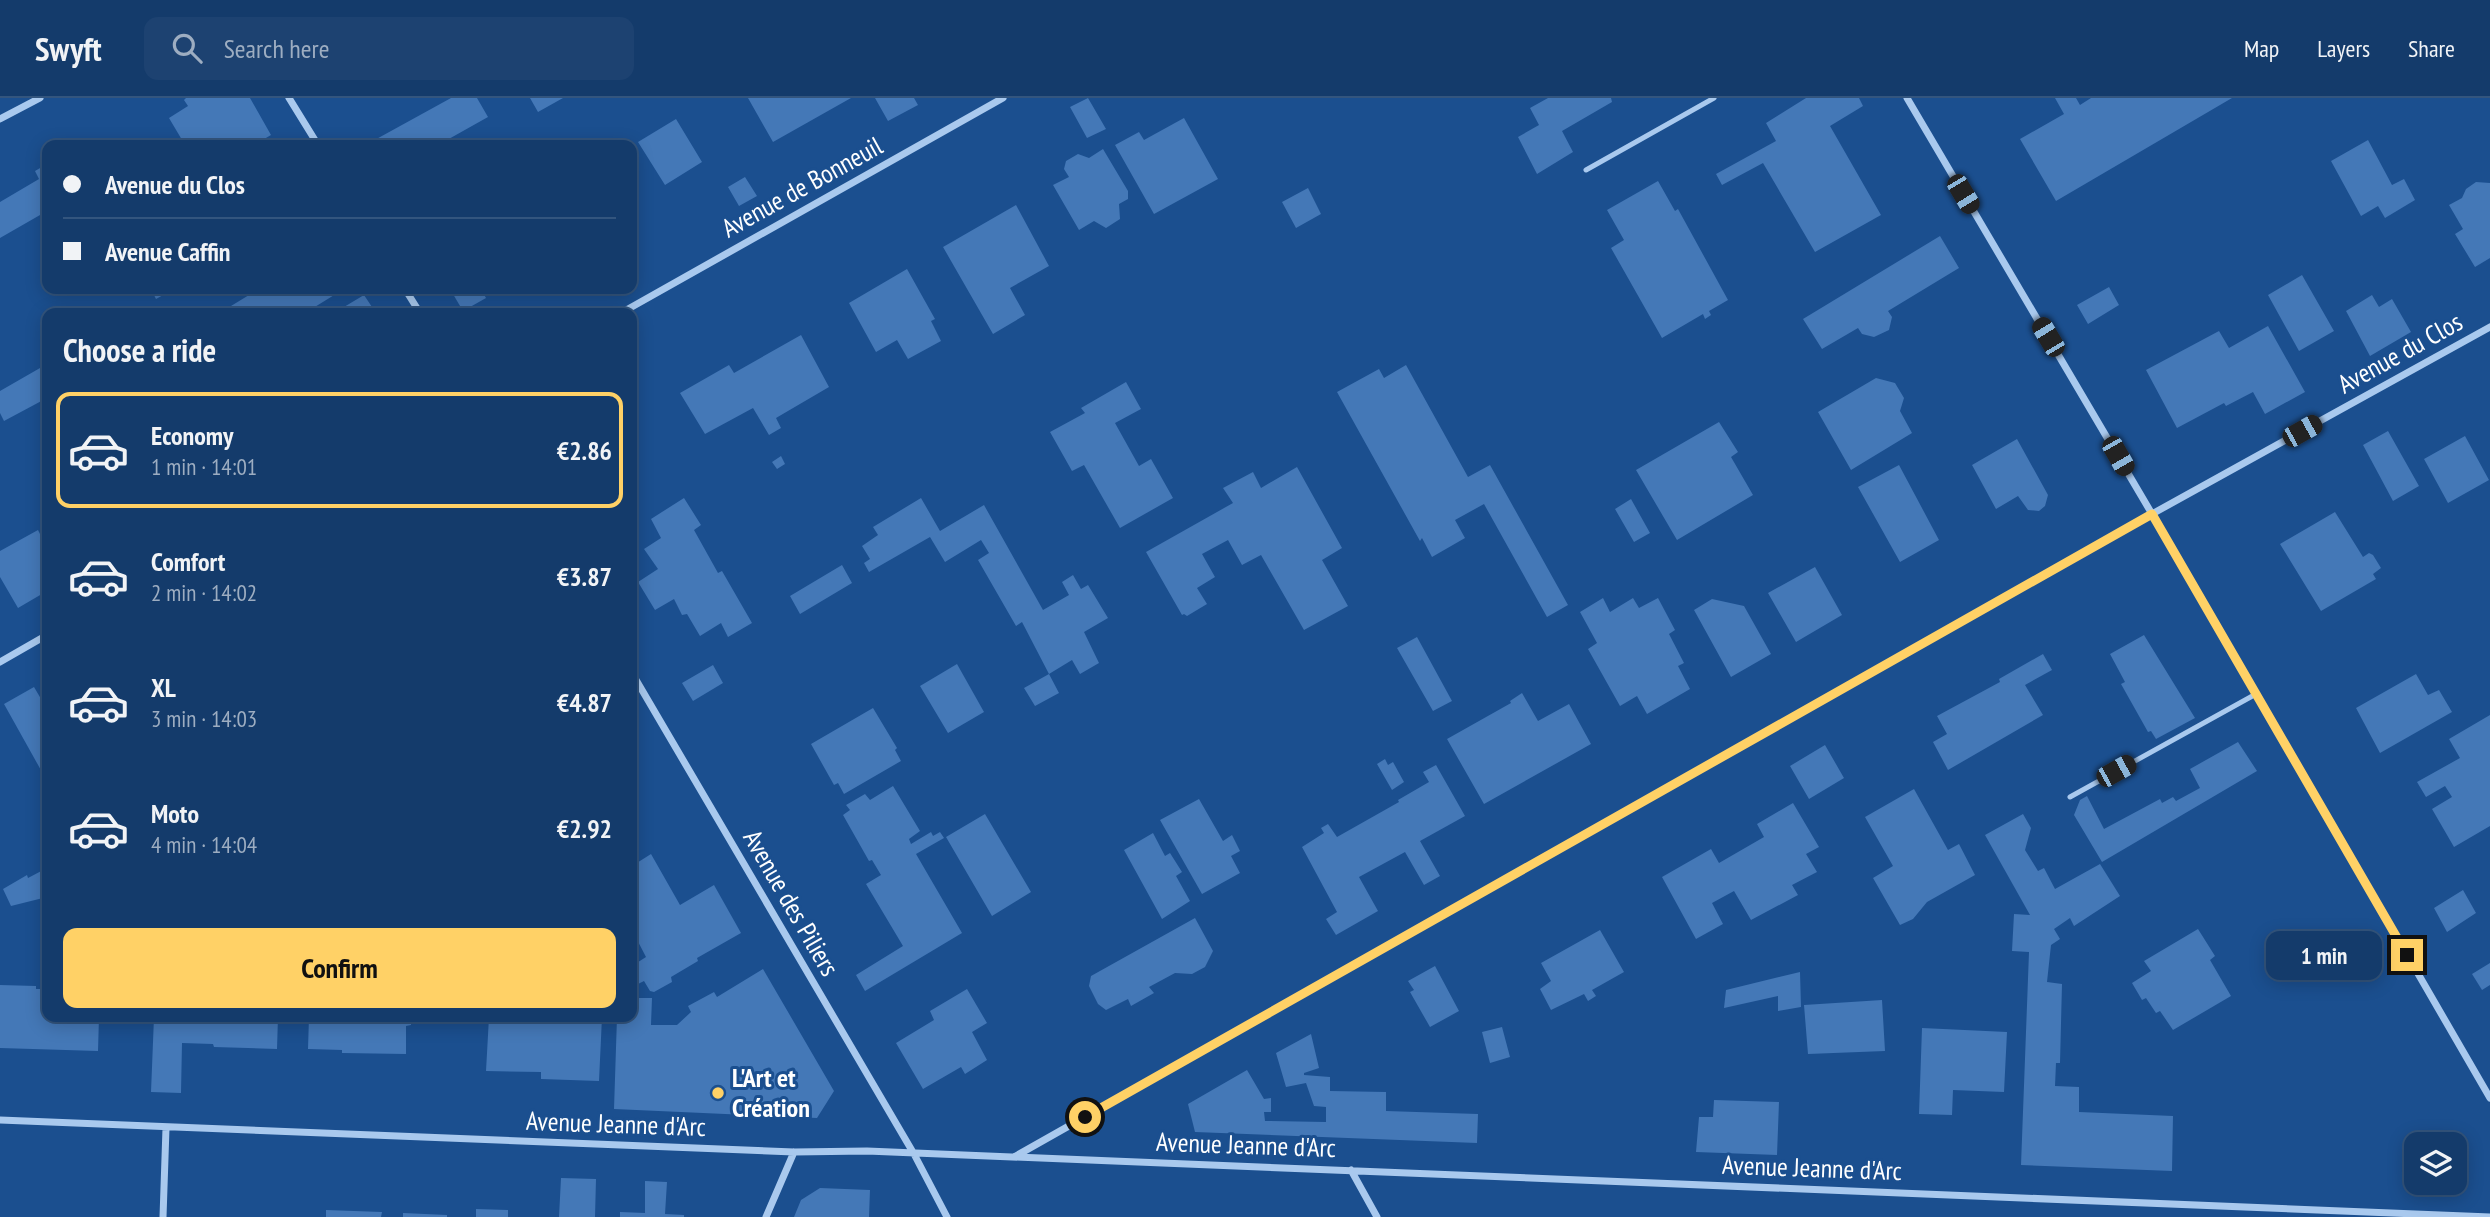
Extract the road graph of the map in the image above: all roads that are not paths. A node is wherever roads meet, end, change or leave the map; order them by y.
1 (40, 98) edge
2 (289, 98) edge
3 (1003, 98) edge
4 (1714, 98) edge
5 (1907, 98) edge
6 (0, 120) edge
7 (315, 140) edge
8 (1586, 170) dead end
9 (630, 308) edge
10 (2490, 327) edge
11 (2152, 514) junction
12 (42, 638) edge
13 (0, 662) edge
14 (637, 683) edge
15 (2256, 694) junction
16 (2070, 797) dead end
17 (2490, 1098) edge
18 (0, 1120) edge
19 (166, 1128) junction
20 (794, 1152) junction
21 (914, 1154) junction
22 (1013, 1157) junction
23 (1351, 1170) junction
24 (163, 1217) edge
25 (766, 1217) edge
26 (947, 1217) edge
27 (1377, 1217) edge
28 (2490, 1217) edge

1 - 6 street
2 - 7 street
3 - 9 street, Avenue de Bonneuil
4 - 8 lane
5 - 11 street
10 - 11 street, Avenue du Clos
11 - 15 street
11 - 22 street, Avenue du Clos
12 - 13 street
14 - 21 street, Avenue des Piliers
15 - 16 lane
15 - 17 street
18 - 19 street, Avenue Jeanne d'Arc
19 - 20 street, Avenue Jeanne d'Arc
19 - 24 street
20 - 21 street, Avenue Jeanne d'Arc
20 - 25 street
21 - 22 street, Avenue Jeanne d'Arc
21 - 26 street, Avenue des Piliers
22 - 23 street, Avenue Jeanne d'Arc
23 - 27 street
23 - 28 street, Avenue Jeanne d'Arc

